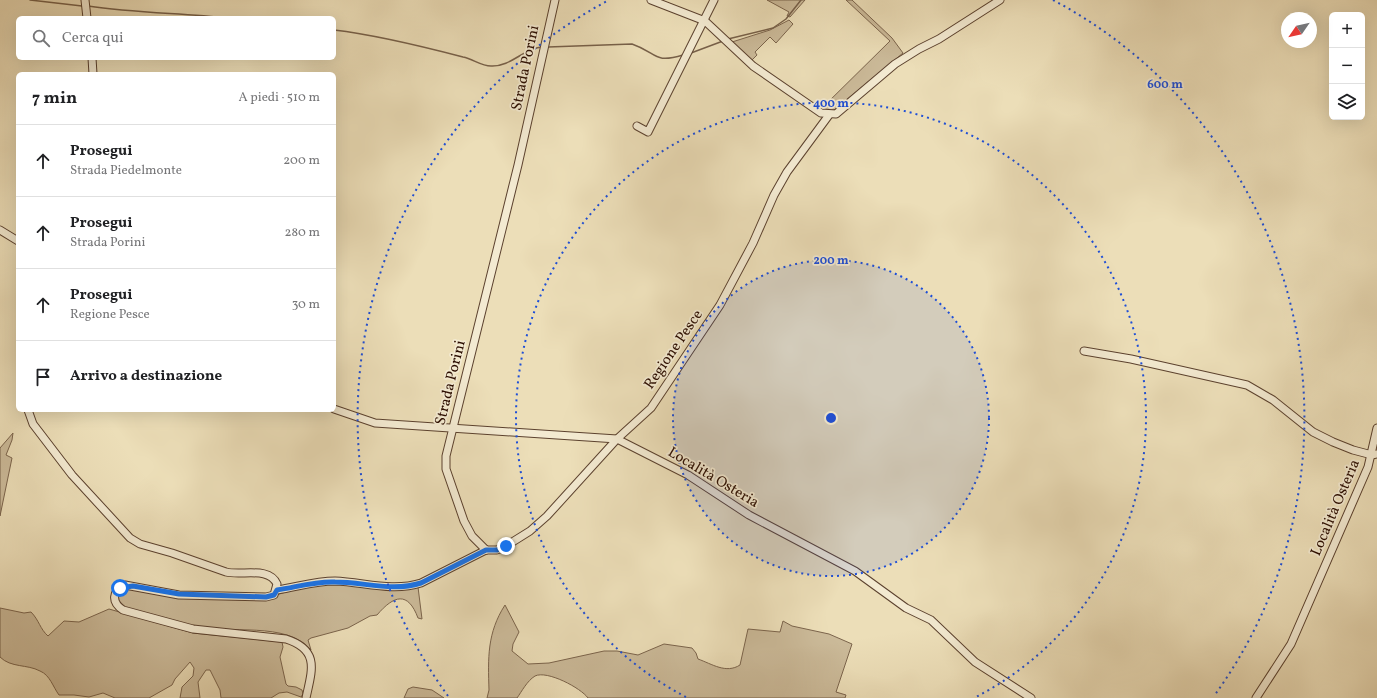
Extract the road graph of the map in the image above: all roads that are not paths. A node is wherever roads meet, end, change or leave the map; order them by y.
1 (555, 0) edge
2 (651, 0) edge
3 (714, 0) edge
4 (1000, 0) edge
5 (85, 4) edge
6 (87, 16) edge
7 (704, 22) junction
8 (92, 60) edge
9 (93, 72) edge
10 (829, 115) junction
11 (636, 126) dead end
12 (0, 230) edge
13 (16, 240) edge
14 (1084, 351) dead end
15 (336, 410) edge
16 (29, 412) edge
17 (454, 428) junction
18 (1377, 428) edge
19 (617, 439) junction
20 (1374, 454) edge
21 (486, 550) junction
22 (277, 590) junction
23 (306, 698) edge
24 (1031, 698) edge
25 (1256, 698) edge

1 - 17 street, Strada Porini
2 - 7 street
3 - 7 street
4 - 10 street
5 - 6 street
7 - 10 street
7 - 11 street
8 - 9 street
10 - 19 street, Regione Pesce
12 - 13 street
14 - 20 street, Località Osteria
15 - 17 street, Località Osteria
16 - 22 street
17 - 19 street, Località Osteria
17 - 21 street, Strada Porini
18 - 20 street
19 - 21 street, Regione Pesce
19 - 24 street, Località Osteria
20 - 25 street, Località Osteria
21 - 22 street
22 - 23 street

